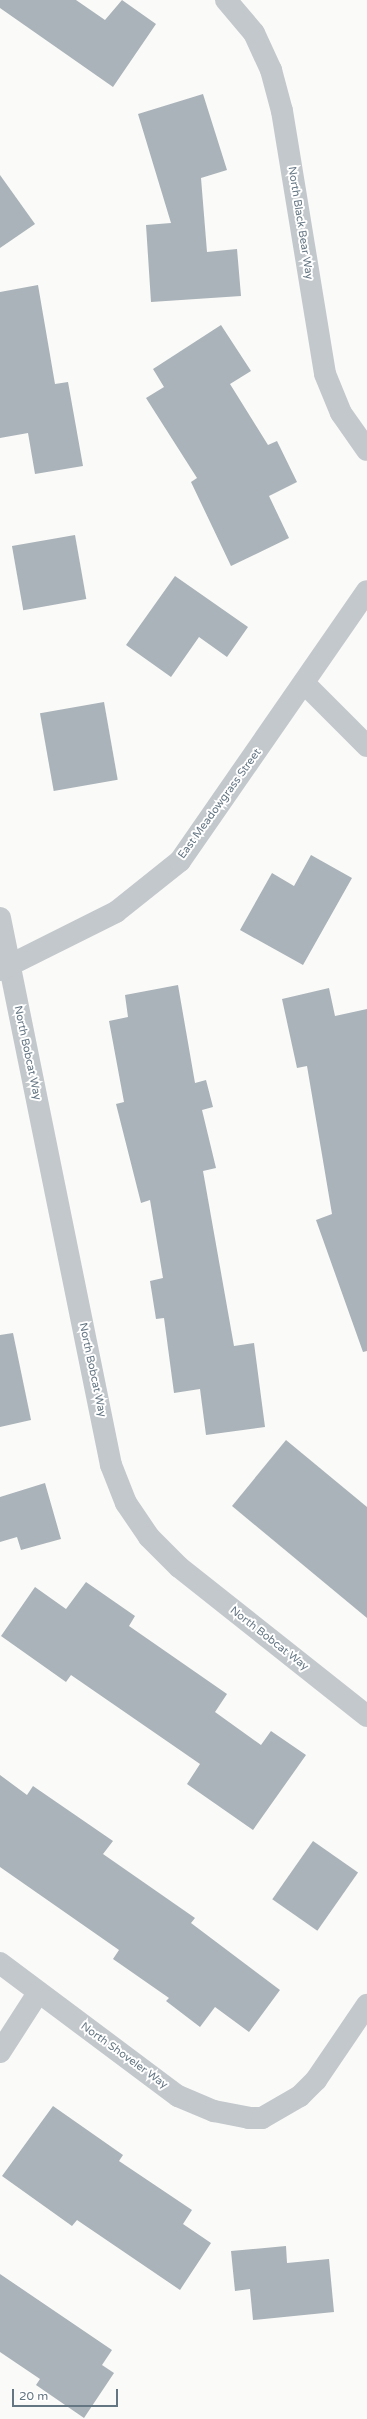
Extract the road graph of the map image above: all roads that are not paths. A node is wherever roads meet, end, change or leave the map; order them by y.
1 (226, 0) edge
2 (367, 450) edge
3 (367, 591) edge
4 (304, 683) junction
5 (367, 746) edge
6 (0, 918) edge
7 (5, 968) edge
8 (367, 1716) edge
9 (0, 1962) edge
10 (38, 1994) junction
11 (367, 2005) edge
12 (0, 2052) edge

1 - 2 street, North Black Bear Way
3 - 4 street, East Meadowgrass Street
4 - 5 street
4 - 7 street, East Meadowgrass Street
6 - 7 street, North Bobcat Way
7 - 8 street, North Bobcat Way
9 - 10 street, North Shoveler Way
10 - 11 street, North Shoveler Way
10 - 12 street

